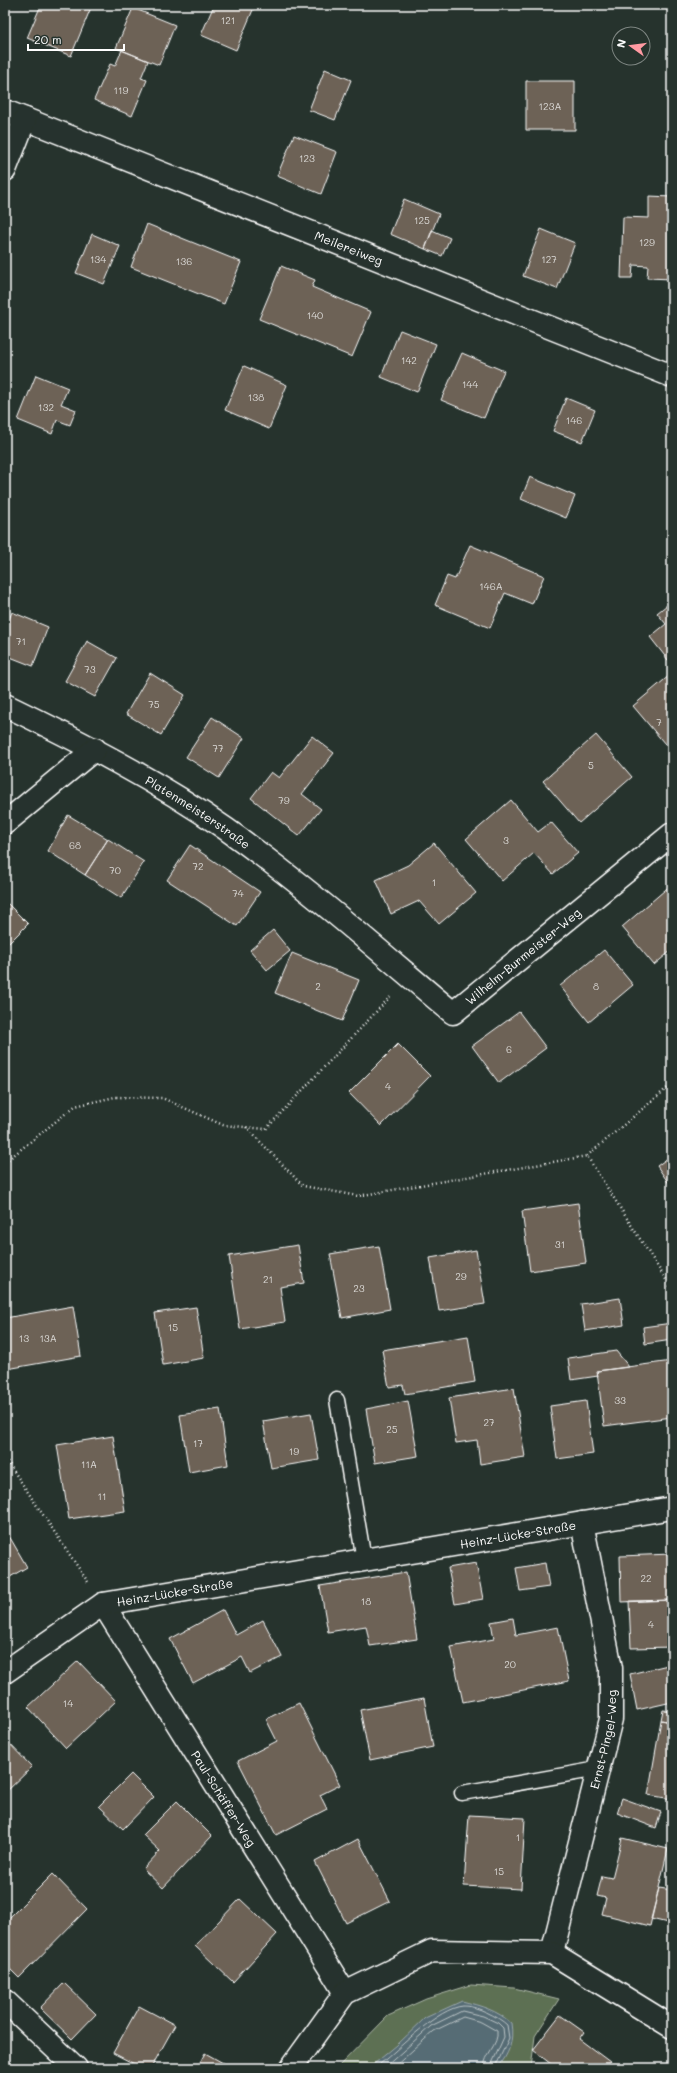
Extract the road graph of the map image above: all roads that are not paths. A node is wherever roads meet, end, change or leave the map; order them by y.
1 (5, 111) edge
2 (26, 119) junction
3 (5, 170) edge
4 (672, 376) edge
5 (5, 705) edge
6 (95, 749) junction
7 (5, 823) edge
8 (672, 834) edge
9 (374, 947) joint
10 (338, 1400) dead end
11 (672, 1508) edge
12 (582, 1523) junction
13 (364, 1560) junction
14 (103, 1604) junction
15 (5, 1672) edge
16 (598, 1769) junction
17 (462, 1793) dead end
18 (552, 1954) junction
19 (345, 1994) junction
20 (5, 2001) edge
21 (672, 2027) edge
22 (76, 2068) edge
23 (291, 2068) edge

1 - 2 street, Meilereiweg
2 - 3 street
2 - 4 street, Meilereiweg
5 - 6 street, Platenmeisterstraße
6 - 7 street
6 - 9 street, Platenmeisterstraße
8 - 9 street, Wilhelm-Burmeister-Weg
10 - 13 lane
11 - 12 street, Heinz-Lücke-Straße
12 - 13 street, Heinz-Lücke-Straße
12 - 16 street, Ernst-Pingel-Weg
13 - 14 street, Heinz-Lücke-Straße
14 - 15 street, Heinz-Lücke-Straße
14 - 19 street, Paul-Schäffer-Weg
16 - 17 lane
16 - 18 street, Ernst-Pingel-Weg
18 - 19 street
18 - 21 street
19 - 23 street
20 - 22 street

